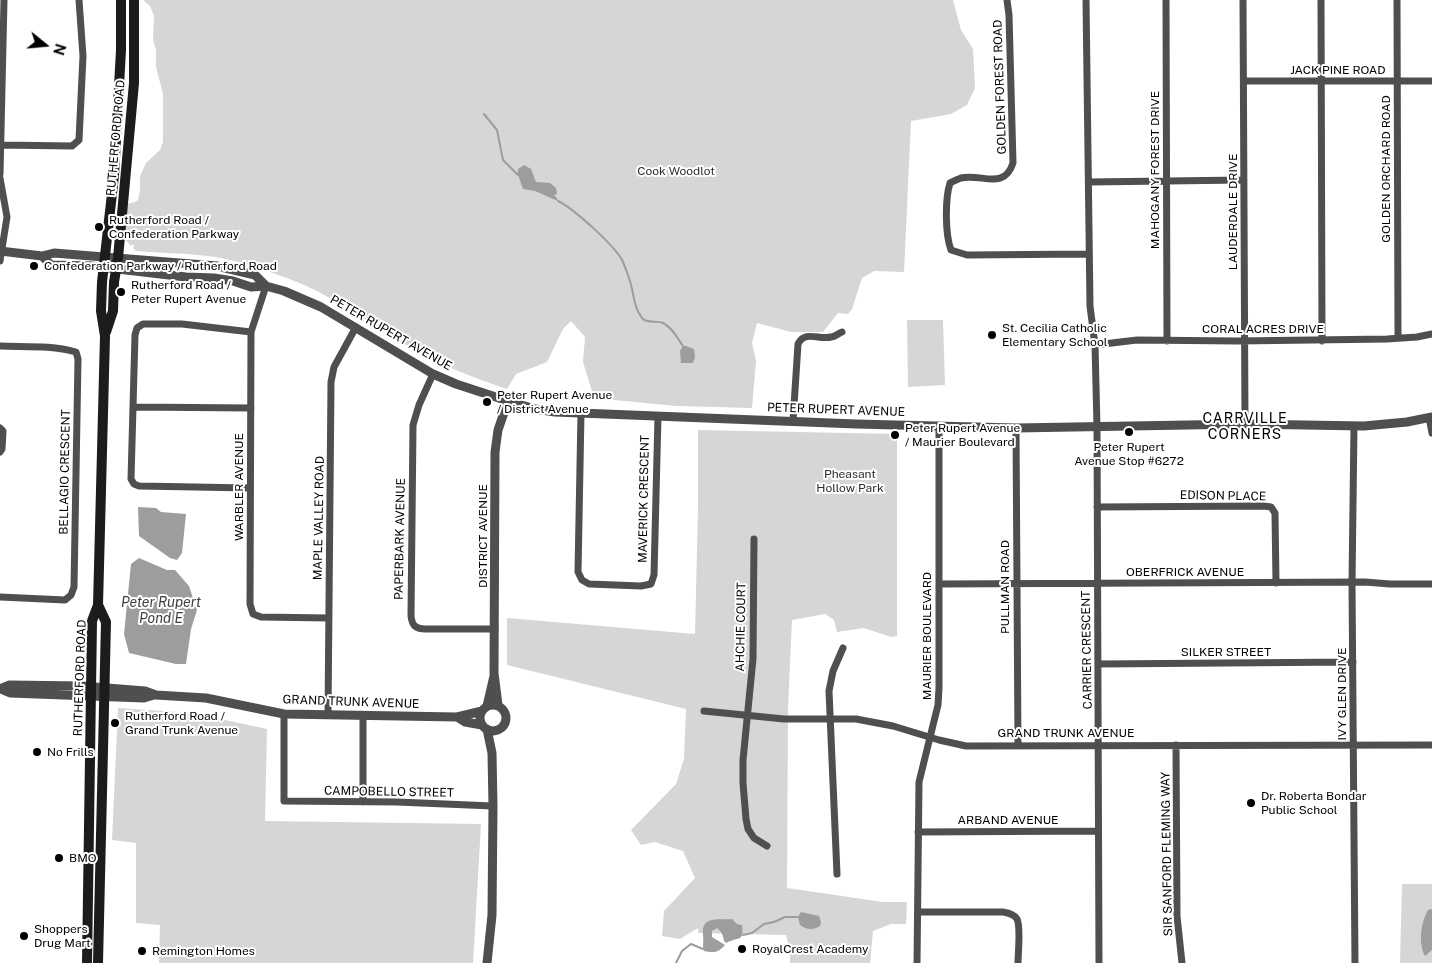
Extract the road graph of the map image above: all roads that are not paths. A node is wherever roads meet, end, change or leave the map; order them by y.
1 (4, 0) edge
2 (79, 0) edge
3 (121, 0) edge
4 (134, 0) edge
5 (1007, 0) edge
6 (1086, 0) edge
7 (1166, 0) edge
8 (1243, 0) edge
9 (1321, 0) edge
10 (1397, 0) edge
11 (1244, 81) junction
12 (1321, 81) junction
13 (1397, 81) junction
14 (1432, 81) edge
15 (1, 145) junction
16 (0, 174) edge
17 (0, 178) edge
18 (1167, 180) junction
19 (1244, 180) junction
20 (1089, 182) junction
21 (1089, 254) junction
22 (0, 255) edge
23 (118, 258) junction
24 (105, 263) junction
25 (116, 270) junction
26 (266, 286) junction
27 (356, 327) junction
28 (251, 332) junction
29 (842, 332) dead end
30 (1432, 334) edge
31 (105, 336) junction
32 (1398, 338) junction
33 (1167, 341) junction
34 (1245, 341) junction
35 (1322, 341) junction
36 (1095, 345) junction
37 (0, 346) edge
38 (433, 374) junction
39 (508, 401) junction
40 (133, 407) junction
41 (251, 408) junction
42 (581, 413) junction
43 (658, 416) junction
44 (1430, 417) edge
45 (793, 421) junction
46 (1245, 424) junction
47 (939, 426) junction
48 (1354, 426) junction
49 (1098, 427) junction
50 (0, 428) edge
51 (1016, 428) junction
52 (1432, 433) edge
53 (0, 452) edge
54 (250, 488) junction
55 (1097, 507) junction
56 (754, 539) dead end
57 (1276, 583) junction
58 (1352, 583) junction
59 (939, 584) junction
60 (1016, 584) junction
61 (1097, 584) junction
62 (1432, 584) edge
63 (0, 597) edge
64 (98, 606) junction
65 (329, 618) junction
66 (495, 630) junction
67 (843, 648) dead end
68 (1353, 662) junction
69 (1099, 664) junction
70 (494, 674) junction
71 (0, 689) edge
72 (91, 692) junction
73 (104, 692) junction
74 (498, 705) junction
75 (484, 709) junction
76 (704, 710) dead end
77 (284, 714) junction
78 (328, 715) junction
79 (363, 715) junction
80 (747, 716) junction
81 (457, 717) junction
82 (830, 719) junction
83 (485, 727) junction
84 (498, 730) junction
85 (930, 736) junction
86 (1176, 745) junction
87 (1353, 745) junction
88 (1432, 745) edge
89 (1018, 746) junction
90 (1098, 746) junction
91 (492, 753) junction
92 (363, 802) junction
93 (493, 806) junction
94 (1098, 831) junction
95 (918, 832) junction
96 (767, 846) dead end
97 (837, 874) dead end
98 (918, 912) junction
99 (87, 963) edge
100 (98, 963) edge
101 (487, 963) edge
102 (917, 963) edge
103 (1018, 963) edge
104 (1099, 963) edge
105 (1182, 963) edge
106 (1355, 963) edge

1 - 15 street
2 - 15 street
3 - 24 main road, RUTHERFORD ROAD
4 - 23 main road, RUTHERFORD ROAD
5 - 21 street, GOLDEN FOREST ROAD
6 - 20 street
7 - 18 street, MAHOGANY FOREST DRIVE
8 - 11 street, LAUDERDALE DRIVE
9 - 12 street
10 - 13 street, GOLDEN ORCHARD ROAD
11 - 12 street, JACK PINE ROAD
11 - 19 street, LAUDERDALE DRIVE
12 - 13 street, JACK PINE ROAD
12 - 35 street
13 - 14 street, JACK PINE ROAD
13 - 32 street, GOLDEN ORCHARD ROAD
15 - 16 street
17 - 22 street
18 - 19 street
18 - 20 street
18 - 33 street, MAHOGANY FOREST DRIVE
19 - 34 street, LAUDERDALE DRIVE
20 - 21 street
21 - 36 street
22 - 24 street
23 - 24 street, PETER RUPERT AVENUE
23 - 25 main road, RUTHERFORD ROAD
23 - 26 street, PETER RUPERT AVENUE
24 - 25 street, PETER RUPERT AVENUE
24 - 31 main road, RUTHERFORD ROAD
25 - 26 street, PETER RUPERT AVENUE
25 - 31 main road, RUTHERFORD ROAD
26 - 27 street, PETER RUPERT AVENUE
26 - 28 street, WARBLER AVENUE
27 - 38 street, PETER RUPERT AVENUE
27 - 65 street, MAPLE VALLEY ROAD
28 - 40 street
28 - 41 street, WARBLER AVENUE
29 - 45 street
30 - 32 street, CORAL ACRES DRIVE
31 - 64 main road, RUTHERFORD ROAD
32 - 35 street, CORAL ACRES DRIVE
33 - 34 street, CORAL ACRES DRIVE
33 - 36 street, CORAL ACRES DRIVE
34 - 35 street, CORAL ACRES DRIVE
34 - 46 street, LAUDERDALE DRIVE
36 - 49 street
37 - 63 street, BELLAGIO CRESCENT
38 - 39 street, PETER RUPERT AVENUE
38 - 66 street, PAPERBARK AVENUE
39 - 42 street, PETER RUPERT AVENUE
39 - 66 street, DISTRICT AVENUE
40 - 41 street
40 - 54 street
41 - 54 street, WARBLER AVENUE
42 - 43 street, PETER RUPERT AVENUE
42 - 43 street, MAVERICK CRESCENT
43 - 45 street, PETER RUPERT AVENUE
44 - 48 street, PETER RUPERT AVENUE
44 - 52 street
45 - 47 street, PETER RUPERT AVENUE
46 - 48 street, PETER RUPERT AVENUE
46 - 49 street, PETER RUPERT AVENUE
47 - 51 street, PETER RUPERT AVENUE
47 - 59 street, MAURIER BOULEVARD
48 - 58 street, IVY GLEN DRIVE
49 - 51 street, PETER RUPERT AVENUE
49 - 55 street, CARRIER CRESCENT
50 - 53 street
51 - 60 street, PULLMAN ROAD
54 - 65 street, WARBLER AVENUE
55 - 57 street, EDISON PLACE
55 - 61 street, CARRIER CRESCENT
56 - 80 street, AHCHIE COURT
57 - 58 street, OBERFRICK AVENUE
57 - 61 street, OBERFRICK AVENUE
58 - 62 street, OBERFRICK AVENUE
58 - 68 street, IVY GLEN DRIVE
59 - 60 street, OBERFRICK AVENUE
59 - 85 street, MAURIER BOULEVARD
60 - 61 street, OBERFRICK AVENUE
60 - 89 street, PULLMAN ROAD
61 - 69 street, CARRIER CRESCENT
64 - 72 main road, RUTHERFORD ROAD
64 - 73 main road, RUTHERFORD ROAD
65 - 78 street, MAPLE VALLEY ROAD
66 - 70 street, DISTRICT AVENUE
67 - 82 street
68 - 69 street, SILKER STREET
68 - 87 street, IVY GLEN DRIVE
69 - 90 street, CARRIER CRESCENT
70 - 74 street, DISTRICT AVENUE
70 - 75 street, DISTRICT AVENUE
71 - 72 street, GRAND TRUNK AVENUE
72 - 73 street, GRAND TRUNK AVENUE
72 - 99 main road, RUTHERFORD ROAD
73 - 77 street, GRAND TRUNK AVENUE
73 - 100 main road, RUTHERFORD ROAD
74 - 75 street
74 - 84 street
75 - 81 street, GRAND TRUNK AVENUE
75 - 83 street
76 - 80 street, GRAND TRUNK AVENUE
77 - 78 street, GRAND TRUNK AVENUE
77 - 92 street, CAMPOBELLO STREET
78 - 79 street, GRAND TRUNK AVENUE
79 - 81 street, GRAND TRUNK AVENUE
79 - 92 street
80 - 82 street, GRAND TRUNK AVENUE
80 - 96 street, AHCHIE COURT
81 - 83 street, GRAND TRUNK AVENUE
82 - 85 street, GRAND TRUNK AVENUE
82 - 97 street
83 - 84 street
83 - 91 street
84 - 91 street
85 - 89 street, GRAND TRUNK AVENUE
85 - 95 street, MAURIER BOULEVARD
86 - 87 street, GRAND TRUNK AVENUE
86 - 90 street, GRAND TRUNK AVENUE
86 - 105 street, SIR SANFORD FLEMING WAY
87 - 88 street, GRAND TRUNK AVENUE
87 - 106 street, IVY GLEN DRIVE
89 - 90 street, GRAND TRUNK AVENUE
90 - 94 street, CARRIER CRESCENT
91 - 93 street
92 - 93 street, CAMPOBELLO STREET
93 - 101 street
94 - 95 street, ARBAND AVENUE
94 - 104 street, CARRIER CRESCENT
95 - 98 street, MAURIER BOULEVARD
98 - 102 street, MAURIER BOULEVARD
98 - 103 street

